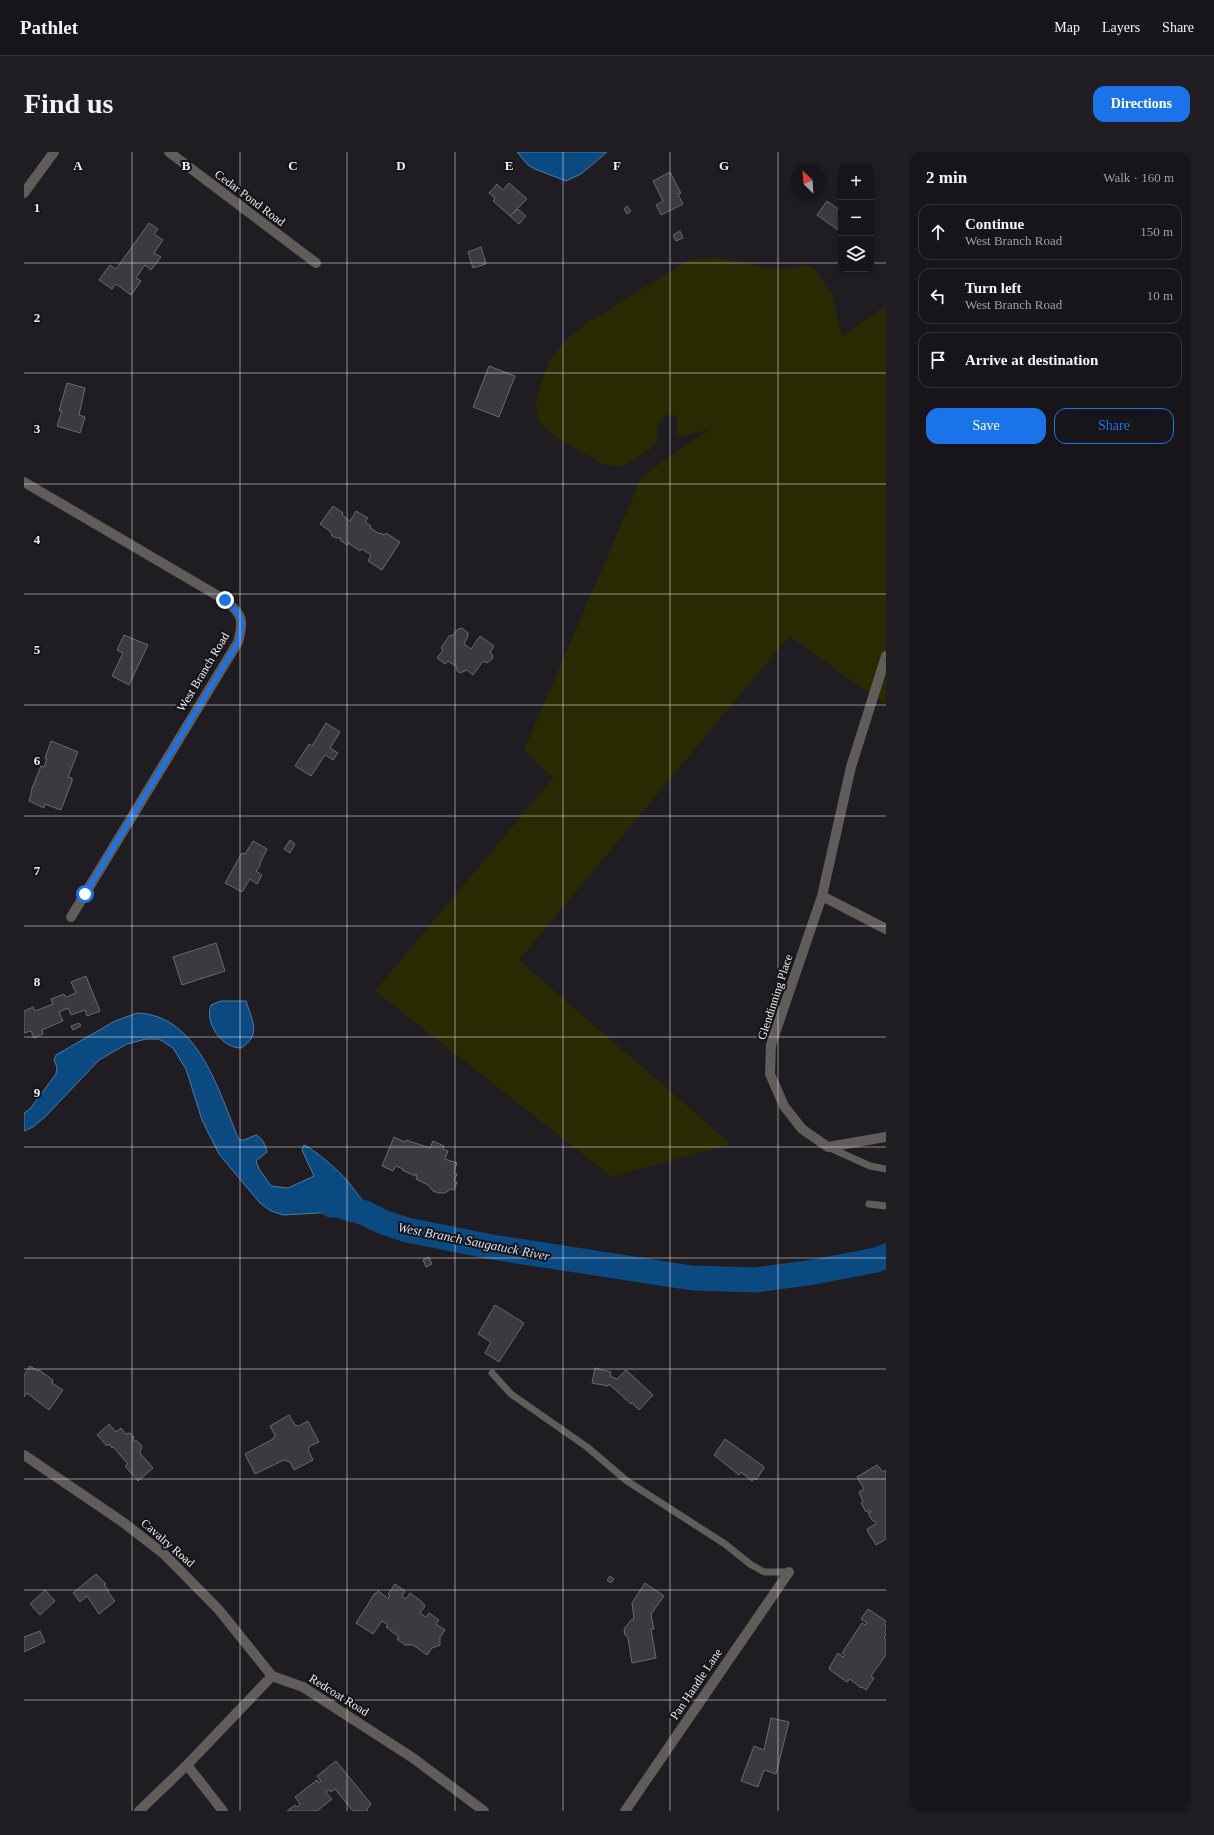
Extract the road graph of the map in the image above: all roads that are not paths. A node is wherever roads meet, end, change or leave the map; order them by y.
1 (54, 152) edge
2 (169, 152) edge
3 (24, 193) edge
4 (316, 263) dead end
5 (24, 482) edge
6 (886, 656) edge
7 (822, 896) junction
8 (71, 917) dead end
9 (886, 929) edge
10 (886, 1137) edge
11 (828, 1147) junction
12 (886, 1169) edge
13 (869, 1204) dead end
14 (886, 1206) edge
15 (492, 1373) dead end
16 (24, 1455) edge
17 (789, 1572) joint
18 (272, 1676) junction
19 (187, 1765) junction
20 (139, 1811) edge
21 (223, 1811) edge
22 (484, 1811) edge
23 (625, 1811) edge

1 - 3 street
2 - 4 street, Cedar Pond Road
5 - 8 street, West Branch Road
6 - 7 street, Glendinning Place
7 - 9 street
7 - 11 street, Glendinning Place
10 - 11 street
11 - 12 lane
13 - 14 lane
15 - 17 lane
16 - 18 street, Cavalry Road
17 - 23 street, Pan Handle Lane
18 - 19 street
18 - 22 street, Redcoat Road
19 - 20 street
19 - 21 street

